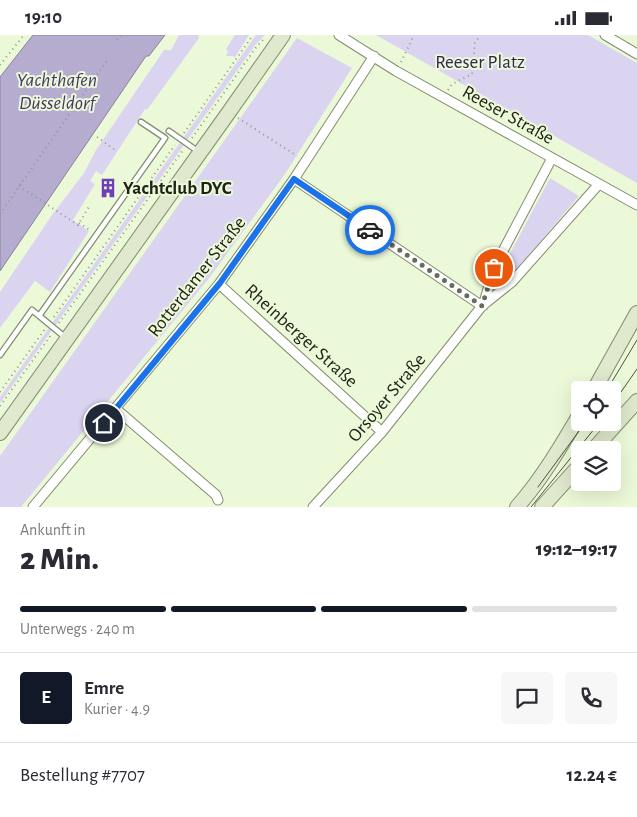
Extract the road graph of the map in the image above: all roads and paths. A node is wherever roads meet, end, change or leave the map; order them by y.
1 (24, 35) edge
2 (121, 35) edge
3 (253, 35) edge
4 (267, 35) edge
5 (283, 35) edge
6 (339, 35) edge
7 (414, 35) edge
8 (480, 35) edge
9 (605, 35) edge
10 (617, 38) edge
11 (117, 40) dead end
12 (637, 53) edge
13 (374, 57) junction
14 (107, 60) dead end
15 (0, 65) edge
16 (396, 71) junction
17 (444, 98) junction
18 (230, 112) junction
19 (141, 122) dead end
20 (170, 131) dead end
21 (97, 137) dead end
22 (180, 139) junction
23 (187, 144) junction
24 (115, 150) dead end
25 (200, 153) junction
26 (552, 158) junction
27 (306, 161) junction
28 (294, 179) junction
29 (599, 184) junction
30 (19, 186) junction
31 (90, 205) dead end
32 (637, 205) edge
33 (0, 214) edge
34 (79, 223) junction
35 (97, 235) junction
36 (220, 283) junction
37 (482, 306) junction
38 (637, 313) edge
39 (39, 316) junction
40 (48, 324) junction
41 (54, 329) junction
42 (67, 339) junction
43 (0, 355) edge
44 (599, 381) edge
45 (0, 392) edge
46 (637, 401) edge
47 (0, 405) edge
48 (116, 409) junction
49 (571, 429) edge
50 (382, 432) junction
51 (0, 433) edge
52 (601, 441) edge
53 (571, 475) edge
54 (218, 500) dead end
55 (34, 507) edge
56 (313, 507) edge
57 (517, 507) edge
58 (542, 507) edge

1 - 15 path
2 - 11 path
3 - 22 path
4 - 23 path
5 - 18 street
6 - 13 street, Reeser Straße
7 - 16 path
8 - 17 path
9 - 10 street
10 - 12 street
13 - 16 street, Reeser Straße
13 - 27 street, Rotterdamer Straße
14 - 30 path
16 - 17 street, Reeser Straße
17 - 26 street, Reeser Straße
18 - 25 street
18 - 27 path
19 - 35 lane
20 - 22 lane
21 - 24 path
22 - 23 lane
22 - 40 path
23 - 25 lane
23 - 41 path
25 - 42 street
26 - 29 street, Reeser Straße
26 - 37 street, Orsoyer Straße
27 - 28 street, Rotterdamer Straße
28 - 36 street, Rotterdamer Straße
28 - 37 street
29 - 32 street, Reeser Straße
29 - 37 street, Orsoyer Straße
30 - 33 path
30 - 34 path
31 - 34 path
34 - 35 path
35 - 39 lane
36 - 48 street, Rotterdamer Straße
36 - 50 street, Rheinberger Straße
37 - 50 street, Orsoyer Straße
38 - 44 street
39 - 40 lane
39 - 43 lane
40 - 41 lane
40 - 45 path
41 - 42 lane
41 - 47 path
42 - 51 street
46 - 52 street
48 - 54 street
48 - 55 street, Rotterdamer Straße
49 - 57 street
50 - 56 street, Orsoyer Straße
53 - 58 street

